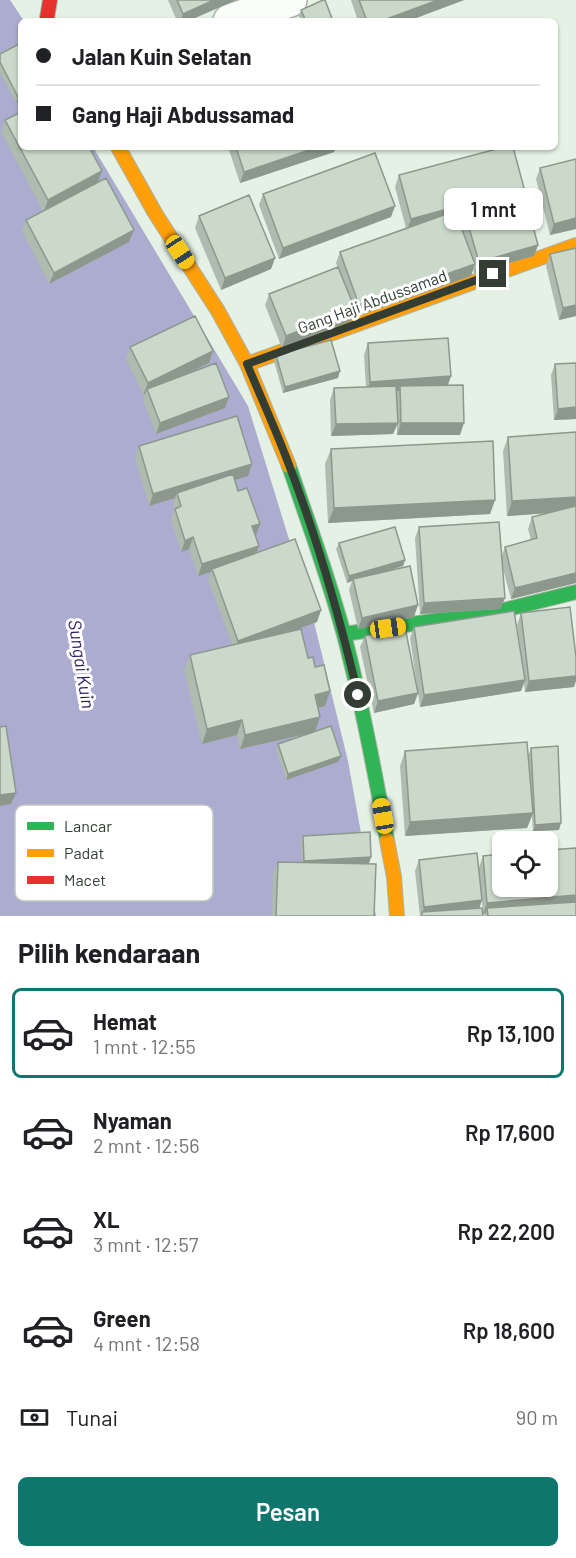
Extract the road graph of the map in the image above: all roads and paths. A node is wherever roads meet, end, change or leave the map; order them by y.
1 (290, 0) edge
2 (239, 18) edge
3 (120, 150) edge
4 (576, 244) edge
5 (247, 364) junction
6 (576, 592) edge
7 (344, 634) junction
8 (397, 916) edge

1 - 2 street
3 - 5 main road
4 - 5 main road, Gang Haji Abdussamad
5 - 7 main road
6 - 7 main road
7 - 8 main road

